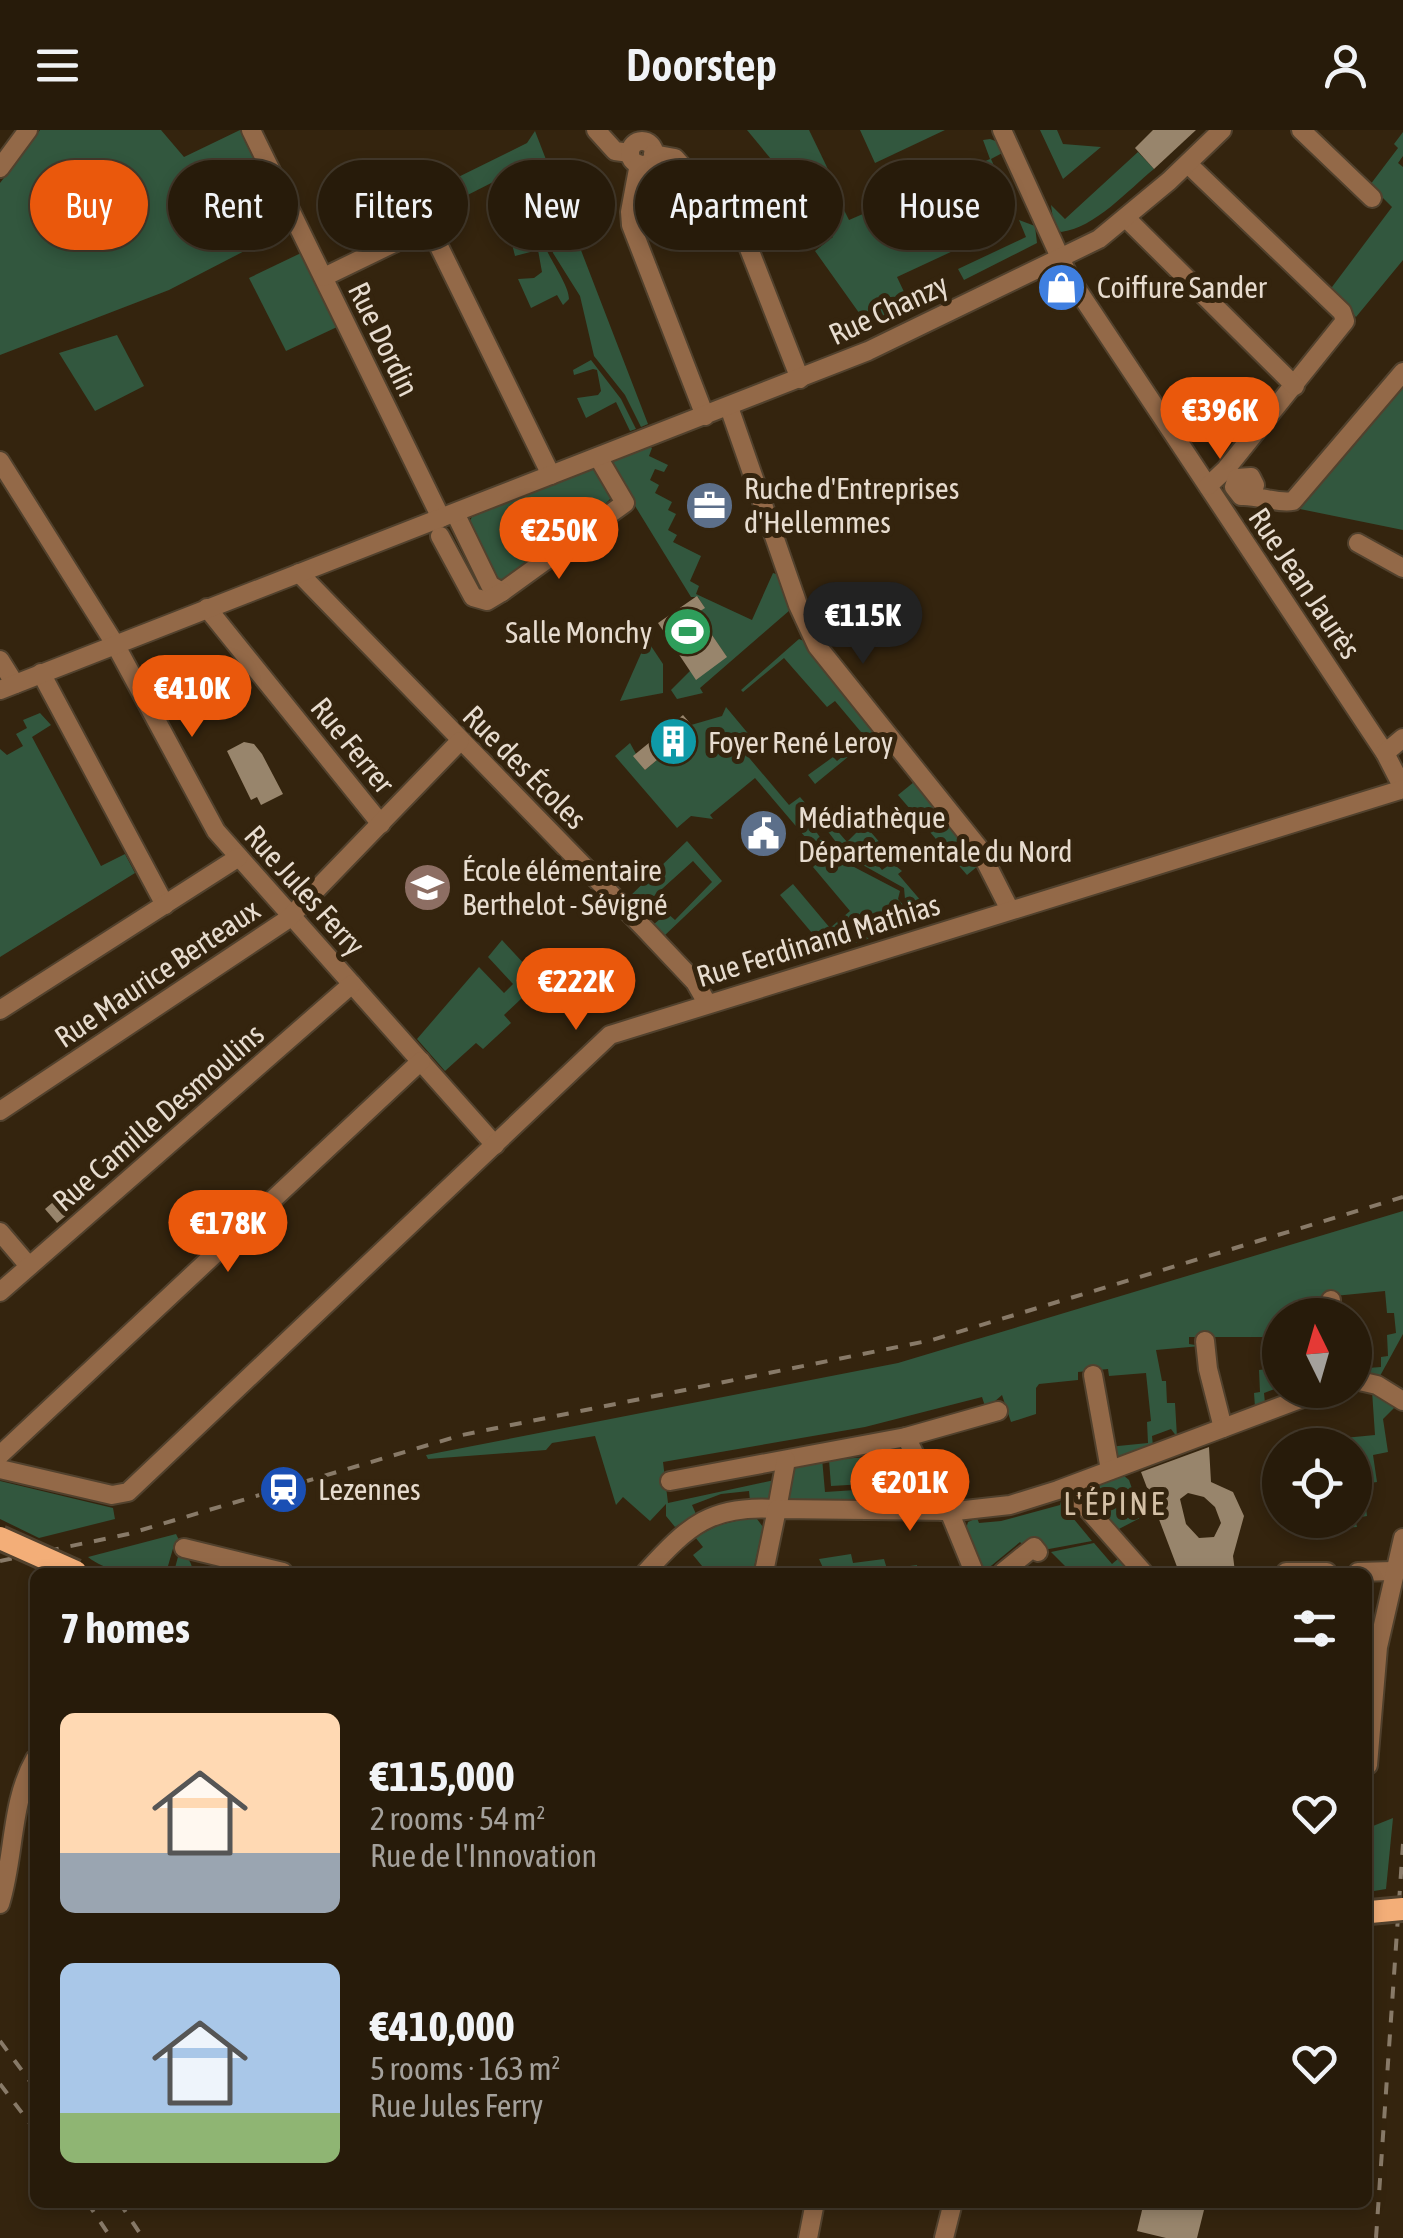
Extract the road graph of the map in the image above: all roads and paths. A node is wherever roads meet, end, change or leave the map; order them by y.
1 (28, 130) edge
2 (251, 130) edge
3 (596, 130) edge
4 (1002, 130) edge
5 (1222, 130) edge
6 (1302, 130) edge
7 (642, 148) edge
8 (1188, 164) junction
9 (0, 168) edge
10 (1372, 198) dead end
11 (1126, 218) junction
12 (1060, 259) junction
13 (324, 277) junction
14 (1403, 372) edge
15 (800, 378) junction
16 (1295, 386) junction
17 (729, 407) junction
18 (705, 416) junction
19 (598, 457) junction
20 (0, 461) edge
21 (552, 475) junction
22 (1208, 486) junction
23 (1252, 493) dead end
24 (445, 522) junction
25 (1358, 543) dead end
26 (1403, 568) edge
27 (299, 573) junction
28 (502, 592) junction
29 (208, 608) junction
30 (115, 644) junction
31 (0, 660) edge
32 (41, 673) junction
33 (8, 687) edge
34 (1403, 738) edge
35 (460, 741) junction
36 (1385, 753) junction
37 (1403, 788) edge
38 (381, 824) junction
39 (239, 857) junction
40 (165, 905) junction
41 (1010, 910) junction
42 (292, 916) junction
43 (352, 984) junction
44 (707, 1003) junction
45 (0, 1010) edge
46 (421, 1061) junction
47 (0, 1111) edge
48 (495, 1146) junction
49 (0, 1232) edge
50 (30, 1266) junction
51 (0, 1292) edge
52 (1205, 1341) dead end
53 (1093, 1376) dead end
54 (1372, 1384) edge
55 (1403, 1401) edge
56 (1276, 1408) edge
57 (998, 1411) dead end
58 (1223, 1428) junction
59 (906, 1436) junction
60 (0, 1455) edge
61 (786, 1460) junction
62 (0, 1469) edge
63 (1110, 1470) junction
64 (670, 1480) dead end
65 (1068, 1486) junction
66 (777, 1509) junction
67 (946, 1511) junction
68 (0, 1538) edge
69 (1403, 1538) edge
70 (184, 1548) dead end
71 (1038, 1552) dead end
72 (67, 1568) edge
73 (266, 1568) edge
74 (650, 1568) edge
75 (765, 1568) edge
76 (972, 1568) edge
77 (1009, 1568) edge
78 (1140, 1568) edge
79 (1393, 1570) junction
80 (1372, 1571) edge
81 (1372, 1696) edge
82 (30, 1772) edge
83 (0, 1904) edge
84 (1403, 1909) edge
85 (1372, 1912) edge
86 (814, 2208) edge
87 (952, 2208) edge
88 (810, 2234) edge
89 (944, 2238) edge

1 - 9 street
2 - 13 street, Rue Dordin
3 - 7 street
4 - 12 street, Rue Jean Jaurès
5 - 8 street, Rue Chanzy
6 - 10 street
7 - 15 street
7 - 18 street
8 - 11 street, Rue Chanzy
8 - 16 street
11 - 12 street, Rue Chanzy
11 - 16 street
12 - 15 street, Rue Chanzy
12 - 22 street, Rue Jean Jaurès
13 - 21 street
13 - 24 street, Rue Dordin
14 - 23 street
15 - 17 street, Rue Chanzy
16 - 22 street
17 - 18 street, Rue Chanzy
17 - 41 street
18 - 19 street, Rue Chanzy
19 - 21 street, Rue Chanzy
19 - 28 street
20 - 30 street, Rue Jules Ferry
21 - 24 street, Rue Chanzy
22 - 36 street, Rue Jean Jaurès
24 - 27 street, Rue Chanzy
24 - 28 street
24 - 28 street
25 - 26 street
27 - 29 street, Rue Chanzy
27 - 35 street, Rue des Écoles
29 - 30 street, Rue Chanzy
29 - 38 street, Rue Ferrer
30 - 32 street, Rue Chanzy
30 - 39 street, Rue Jules Ferry
31 - 33 street
32 - 33 street, Rue Chanzy
32 - 40 street
34 - 36 street
35 - 38 street, Rue Maurice Berteaux
35 - 44 street, Rue des Écoles
36 - 37 street, Rue Jean Jaurès
37 - 41 street, Rue Ferdinand Mathias
38 - 42 street, Rue Maurice Berteaux
39 - 40 street
39 - 42 street, Rue Jules Ferry
40 - 45 street
41 - 44 street, Rue Ferdinand Mathias
42 - 43 street, Rue Jules Ferry
42 - 47 street, Rue Maurice Berteaux
43 - 46 street, Rue Jules Ferry
43 - 50 street, Rue Camille Desmoulins
44 - 48 street, Rue Ferdinand Mathias
46 - 48 street, Rue Jules Ferry
46 - 60 street
48 - 62 street, Rue Ferdinand Mathias
49 - 50 street
50 - 51 street, Rue Camille Desmoulins
52 - 58 street
53 - 63 street
54 - 55 street
56 - 58 street
57 - 59 street
58 - 63 street
59 - 61 street
59 - 67 street
61 - 64 street
61 - 66 street
63 - 65 street
65 - 67 street
65 - 78 street
66 - 67 street
66 - 74 street
66 - 75 street
67 - 76 street
68 - 72 main road, bridge
69 - 79 street
70 - 73 street
71 - 77 street
79 - 80 street
79 - 81 street
82 - 83 street
84 - 85 main road, bridge
86 - 88 street
87 - 89 street

